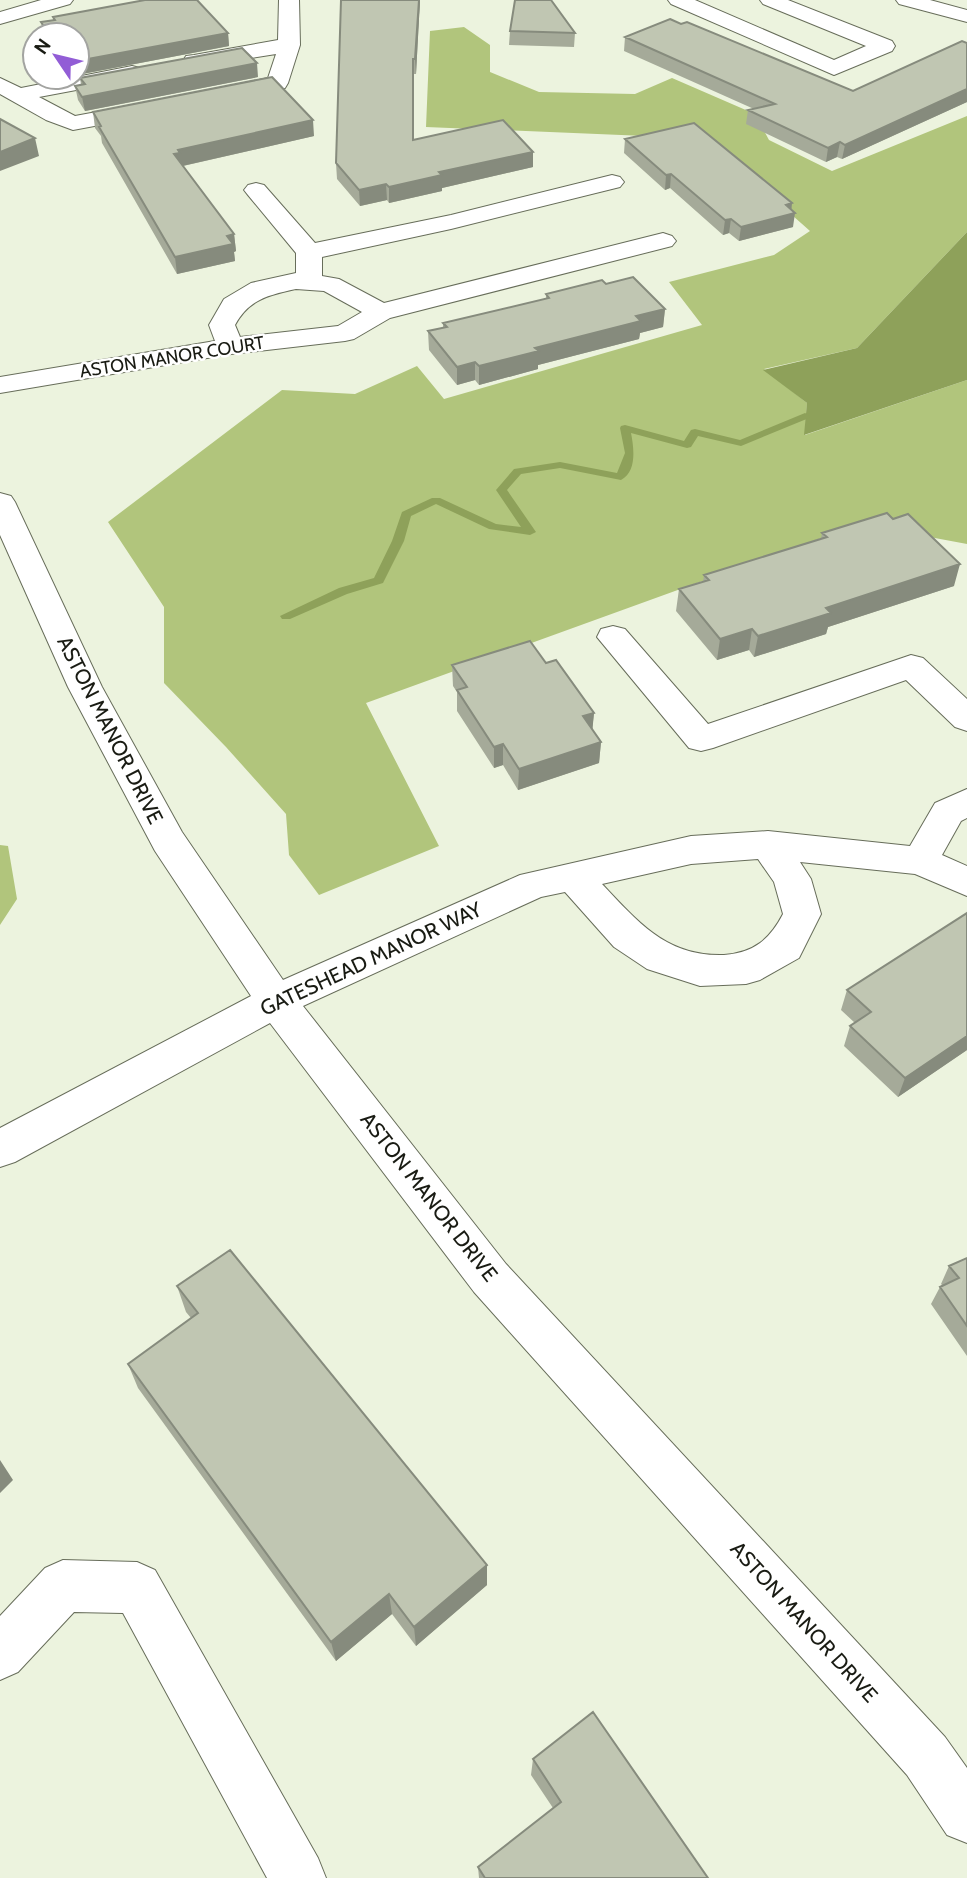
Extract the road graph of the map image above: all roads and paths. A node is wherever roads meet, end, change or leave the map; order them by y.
1 (62, 0) edge
2 (289, 0) edge
3 (721, 0) edge
4 (771, 0) edge
5 (918, 1) edge
6 (687, 5) edge
7 (967, 16) edge
8 (0, 18) edge
9 (289, 46) junction
10 (173, 65) edge
11 (147, 70) edge
12 (8, 90) edge
13 (206, 99) edge
14 (166, 106) edge
15 (612, 182) dead end
16 (256, 190) dead end
17 (663, 241) dead end
18 (309, 252) junction
19 (308, 282) junction
20 (381, 312) junction
21 (231, 346) junction
22 (0, 385) edge
23 (0, 502) edge
24 (612, 637) dead end
25 (967, 719) edge
26 (967, 802) edge
27 (768, 845) junction
28 (920, 862) junction
29 (573, 876) junction
30 (967, 882) edge
31 (276, 1000) junction
32 (0, 1149) edge
33 (0, 1654) edge
34 (967, 1815) edge
35 (298, 1878) edge

1 - 8 street
2 - 9 street
3 - 6 street
4 - 6 street
5 - 7 street
9 - 10 street
9 - 13 street
11 - 12 street
12 - 14 street
15 - 18 street
16 - 18 street
17 - 20 street
18 - 19 street
19 - 20 street
19 - 21 street
20 - 21 street, ASTON MANOR COURT
21 - 22 street, ASTON MANOR COURT
23 - 31 street, ASTON MANOR DRIVE
24 - 25 street
26 - 28 street
27 - 28 street, GATESHEAD MANOR WAY
27 - 29 street, GATESHEAD MANOR WAY
27 - 29 street
28 - 30 street, GATESHEAD MANOR WAY
29 - 31 street, GATESHEAD MANOR WAY
31 - 32 street, GATESHEAD MANOR WAY
31 - 34 street, ASTON MANOR DRIVE
33 - 35 street

